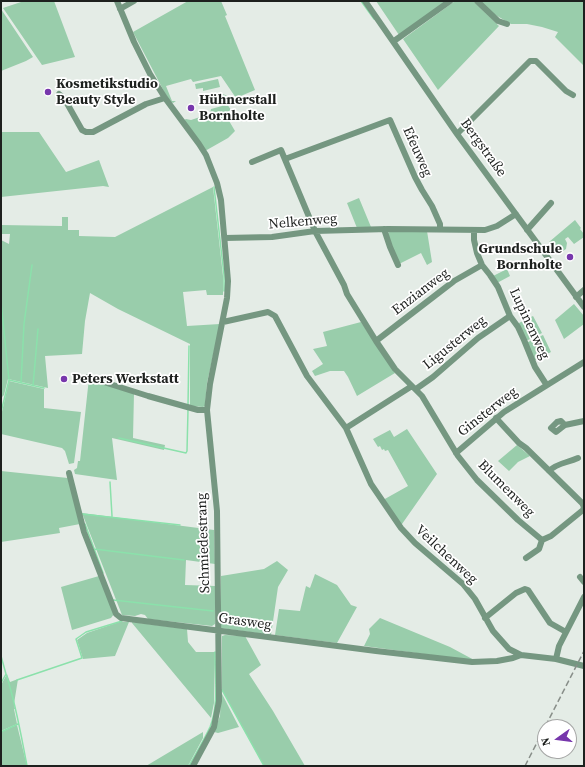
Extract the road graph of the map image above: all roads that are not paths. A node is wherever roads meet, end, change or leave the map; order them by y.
1 (117, 1) edge
2 (134, 1) edge
3 (365, 1) edge
4 (450, 1) edge
5 (477, 1) edge
6 (120, 9) junction
7 (507, 24) dead end
8 (394, 41) junction
9 (59, 94) dead end
10 (573, 95) dead end
11 (165, 98) junction
12 (457, 134) junction
13 (285, 159) junction
14 (252, 162) dead end
15 (551, 203) dead end
16 (516, 214) junction
17 (384, 229) junction
18 (440, 229) junction
19 (527, 230) junction
20 (474, 231) junction
21 (315, 232) junction
22 (225, 238) junction
23 (398, 265) dead end
24 (482, 265) junction
25 (584, 290) edge
26 (576, 297) junction
27 (584, 307) edge
28 (510, 316) junction
29 (223, 322) junction
30 (376, 341) junction
31 (584, 362) edge
32 (88, 377) dead end
33 (546, 384) junction
34 (414, 387) junction
35 (207, 410) junction
36 (496, 418) junction
37 (584, 421) edge
38 (564, 425) dead end
39 (346, 428) junction
40 (456, 453) junction
41 (578, 458) dead end
42 (549, 471) junction
43 (69, 472) dead end
44 (584, 507) edge
45 (542, 540) junction
46 (526, 558) dead end
47 (584, 596) edge
48 (485, 618) junction
49 (218, 630) junction
50 (566, 632) junction
51 (521, 655) junction
52 (556, 659) junction
53 (584, 666) edge
54 (193, 766) edge

1 - 6 street, Schmiedestrang
2 - 6 street
3 - 8 street, Bergstraße
4 - 8 street
5 - 7 street
6 - 11 street, Schmiedestrang
8 - 12 street, Bergstraße
9 - 11 street
10 - 12 street
11 - 22 street, Schmiedestrang
12 - 16 street, Bergstraße
13 - 14 street
13 - 18 street, Efeuweg
13 - 21 street
15 - 19 street
16 - 19 street, Bergstraße
16 - 20 street, Nelkenweg
17 - 18 street, Nelkenweg
17 - 21 street, Nelkenweg
17 - 23 street
18 - 20 street, Nelkenweg
19 - 26 street, Bergstraße
20 - 24 street, Lupinenweg
21 - 22 street, Nelkenweg
21 - 30 street, Ginsterweg
22 - 29 street, Schmiedestrang
24 - 28 street, Lupinenweg
24 - 30 street, Enzianweg
25 - 26 street
26 - 27 street, Bergstraße
28 - 33 street, Lupinenweg
28 - 34 street, Ligusterweg
29 - 35 street, Schmiedestrang
29 - 39 street, Veilchenweg
30 - 34 street, Ginsterweg
31 - 33 street, Ginsterweg
32 - 35 street
33 - 36 street, Ginsterweg
34 - 39 street
34 - 40 street, Ginsterweg
35 - 49 street, Schmiedestrang
36 - 40 street, Ginsterweg
36 - 42 street
37 - 38 street
39 - 48 street, Veilchenweg
40 - 45 street, Blumenweg
41 - 42 street
42 - 44 street
43 - 49 street, Grasweg
44 - 45 street
45 - 46 street
47 - 50 street
48 - 50 street
48 - 51 street, Veilchenweg
49 - 51 street, Grasweg
49 - 54 street, Schmiedestrang
50 - 52 street
51 - 52 street, Veilchenweg
52 - 53 street, Veilchenweg

